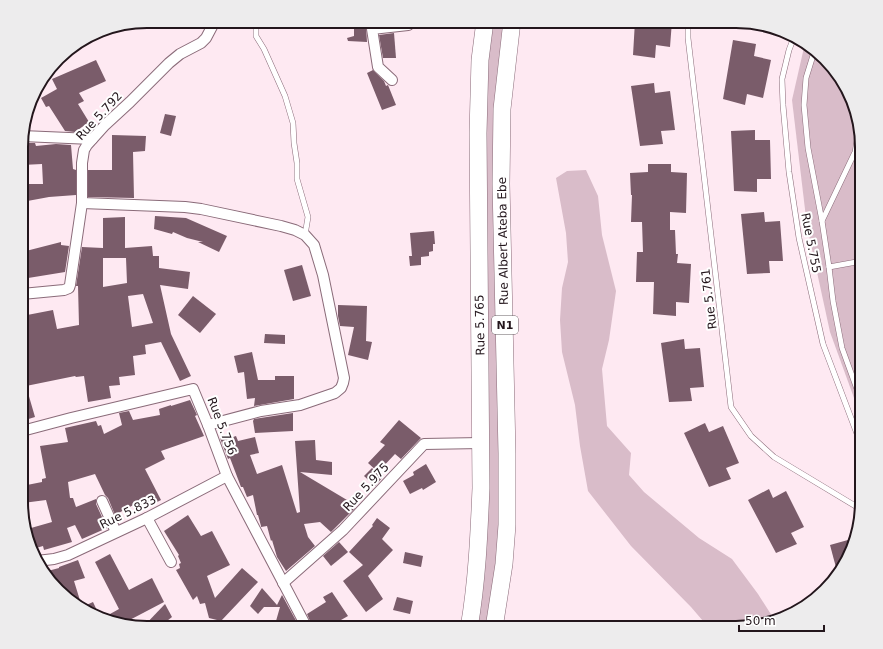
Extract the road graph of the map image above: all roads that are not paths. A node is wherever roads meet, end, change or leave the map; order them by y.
1 (211, 28) edge
2 (256, 28) edge
3 (381, 28) edge
4 (484, 28) edge
5 (511, 28) edge
6 (688, 28) edge
7 (792, 42) edge
8 (813, 56) edge
9 (392, 80) dead end
10 (29, 136) edge
11 (92, 139) junction
12 (855, 149) edge
13 (854, 154) joint
14 (82, 203) junction
15 (822, 221) junction
16 (305, 235) junction
17 (855, 262) edge
18 (829, 267) junction
19 (28, 293) edge
20 (855, 384) edge
21 (208, 425) junction
22 (28, 429) edge
23 (855, 429) edge
24 (481, 443) junction
25 (227, 476) junction
26 (102, 501) dead end
27 (855, 506) edge
28 (147, 518) junction
29 (116, 532) junction
30 (43, 560) edge
31 (171, 562) dead end
32 (283, 583) junction
33 (303, 621) edge
34 (470, 621) edge
35 (495, 621) edge

1 - 11 street, Rue 5.792
2 - 16 lane
3 - 9 street
4 - 24 highway, Rue 5.765 / N1
5 - 35 highway, Rue Albert Ateba Ebe / N1
6 - 27 lane, Rue 5.761
7 - 23 lane, Rue 5.755
8 - 15 lane
10 - 11 street
11 - 14 street, Rue 5.792
12 - 13 lane
13 - 15 lane
14 - 16 street
14 - 19 street, Rue 5.792
15 - 18 lane
16 - 21 street
17 - 18 lane
18 - 20 lane
21 - 22 street, Rue 5.756
21 - 25 street, Rue 5.756
24 - 32 street, Rue 5.975
24 - 34 highway, Rue 5.765 / N1
25 - 28 street, Rue 5.833
25 - 32 street, Rue 5.756
26 - 29 street
28 - 29 street, Rue 5.833
28 - 31 street
29 - 30 street, Rue 5.833
32 - 33 street, Rue 5.756

